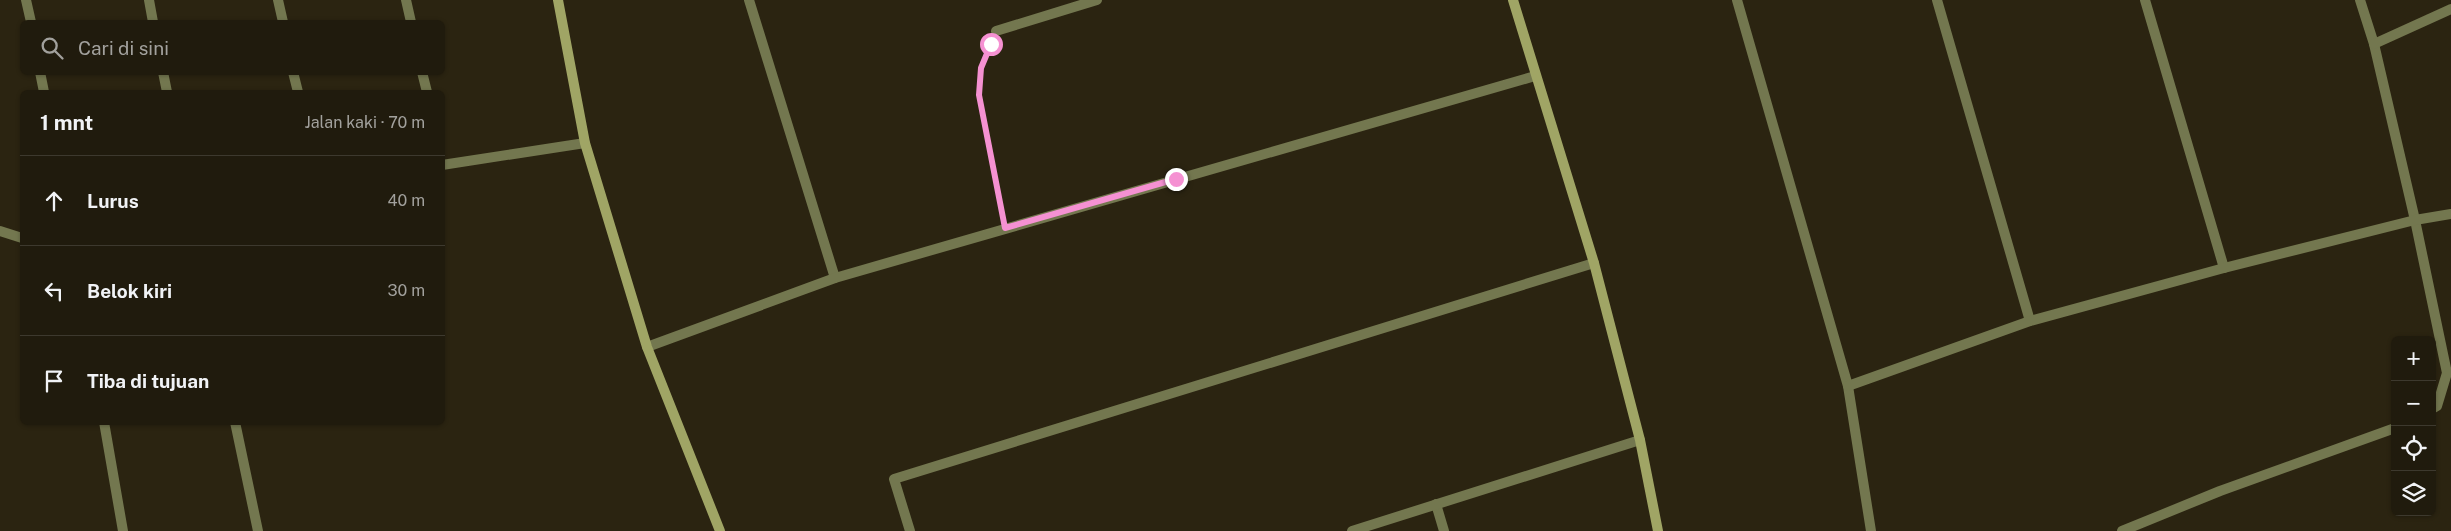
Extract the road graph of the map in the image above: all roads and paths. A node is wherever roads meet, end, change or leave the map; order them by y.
1 (26, 0) edge
2 (149, 0) edge
3 (278, 0) edge
4 (406, 0) edge
5 (558, 0) edge
6 (749, 0) edge
7 (1097, 0) edge
8 (1513, 0) edge
9 (1737, 0) edge
10 (1937, 0) edge
11 (2145, 0) edge
12 (2360, 0) edge
13 (2451, 9) edge
14 (31, 20) edge
15 (153, 20) edge
16 (283, 20) edge
17 (411, 20) edge
18 (996, 31) joint
19 (2374, 44) junction
20 (41, 75) edge
21 (164, 75) edge
22 (295, 75) edge
23 (423, 75) edge
24 (1535, 76) junction
25 (44, 90) edge
26 (167, 90) edge
27 (298, 90) edge
28 (426, 90) edge
29 (585, 143) junction
30 (445, 165) edge
31 (2451, 214) edge
32 (2415, 220) junction
33 (1005, 228) junction
34 (0, 231) edge
35 (20, 237) edge
36 (1594, 263) junction
37 (2224, 268) junction
38 (835, 278) junction
39 (2030, 321) junction
40 (647, 347) junction
41 (1848, 386) junction
42 (2436, 407) edge
43 (105, 425) edge
44 (237, 425) edge
45 (2391, 429) edge
46 (1640, 440) junction
47 (1436, 504) junction
48 (123, 531) edge
49 (258, 531) edge
50 (720, 531) edge
51 (910, 531) edge
52 (1352, 531) edge
53 (1444, 531) edge
54 (1658, 531) edge
55 (1871, 531) edge
56 (2122, 531) edge

1 - 14 street
2 - 15 street
3 - 16 street
4 - 17 street
5 - 29 street
6 - 38 street
7 - 18 street
8 - 24 street
9 - 41 street
10 - 39 street
11 - 37 street
12 - 19 street
13 - 19 street
18 - 33 path
19 - 32 street
20 - 25 street
21 - 26 street
22 - 27 street
23 - 28 street
24 - 33 street
24 - 36 street
29 - 30 street
29 - 40 street
31 - 32 street
32 - 37 street
32 - 42 street
33 - 38 street
34 - 35 street
36 - 46 street
36 - 51 street
37 - 39 street
38 - 40 street
39 - 41 street
40 - 50 street
41 - 55 street
43 - 48 street
44 - 49 street
45 - 56 street
46 - 47 street
46 - 54 street
47 - 52 street
47 - 53 street

